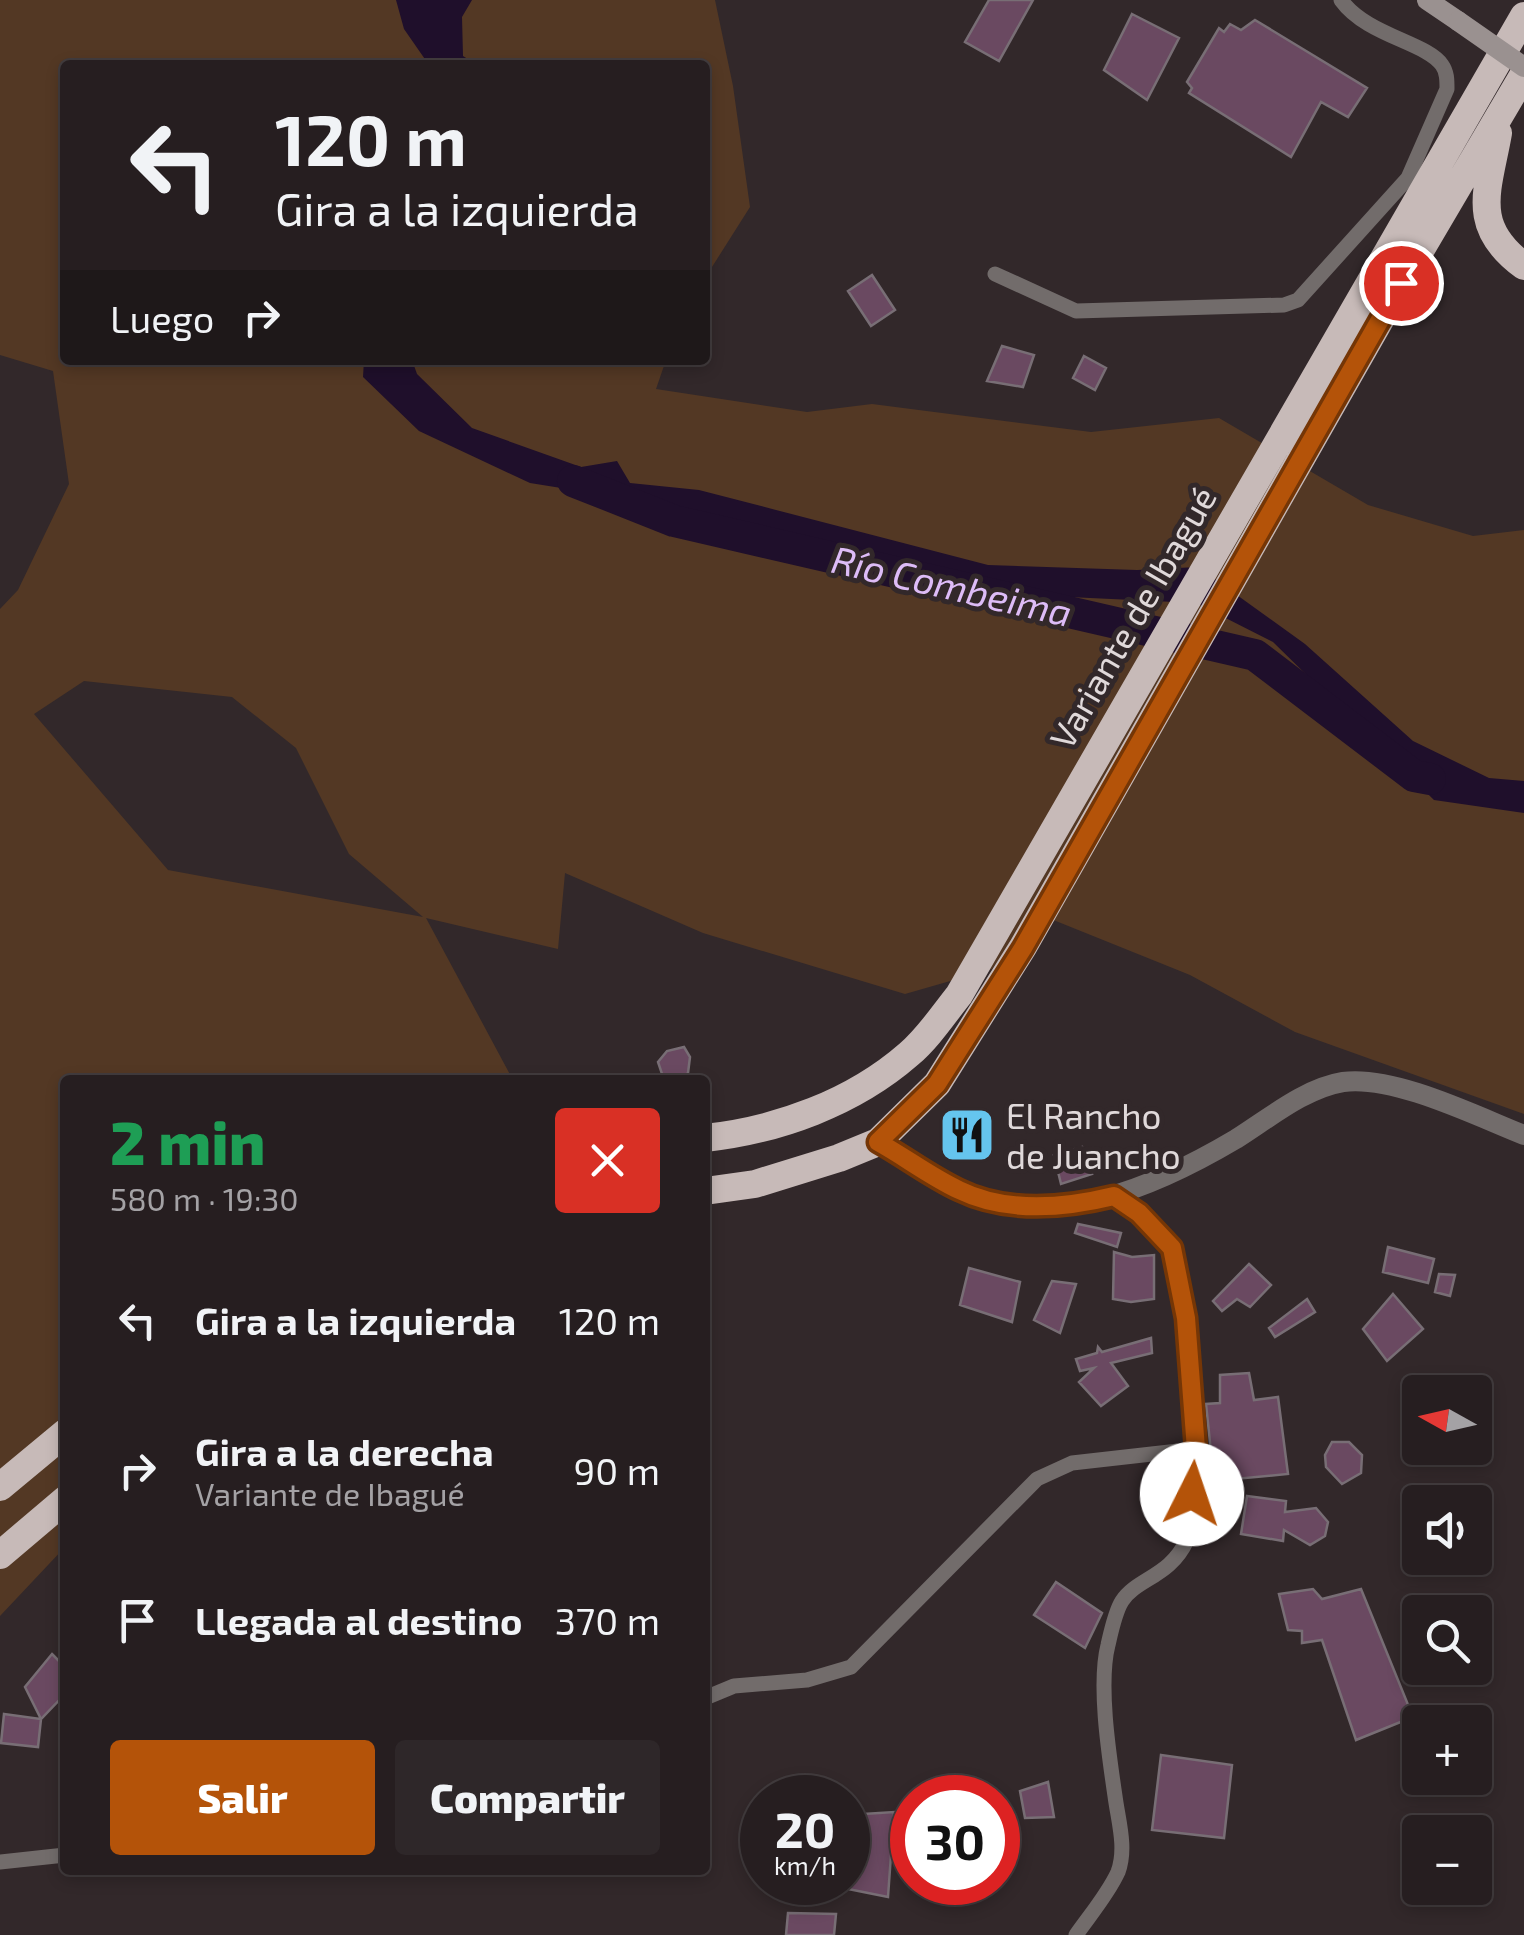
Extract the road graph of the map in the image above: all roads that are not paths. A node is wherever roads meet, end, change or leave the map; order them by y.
1 (1341, 0) edge
2 (1428, 1) edge
3 (1524, 16) edge
4 (1524, 70) edge
5 (1502, 110) junction
6 (1524, 266) edge
7 (994, 274) dead end
8 (1524, 1135) edge
9 (710, 1137) edge
10 (878, 1142) junction
11 (710, 1189) edge
12 (1114, 1196) junction
13 (60, 1437) edge
14 (1196, 1449) junction
15 (0, 1487) edge
16 (60, 1504) edge
17 (0, 1554) edge
18 (710, 1696) edge
19 (60, 1856) edge
20 (0, 1862) edge
21 (1076, 1935) edge

1 - 7 street
2 - 4 main road, bridge
3 - 9 highway, Variante de Ibagué
4 - 5 highway, Variante de Ibagué
5 - 6 highway
5 - 10 highway, Variante de Ibagué
8 - 12 street
10 - 11 highway, Variante de Ibagué
10 - 12 street
12 - 14 street
13 - 15 highway
14 - 18 street
14 - 21 street
16 - 17 highway
19 - 20 street

